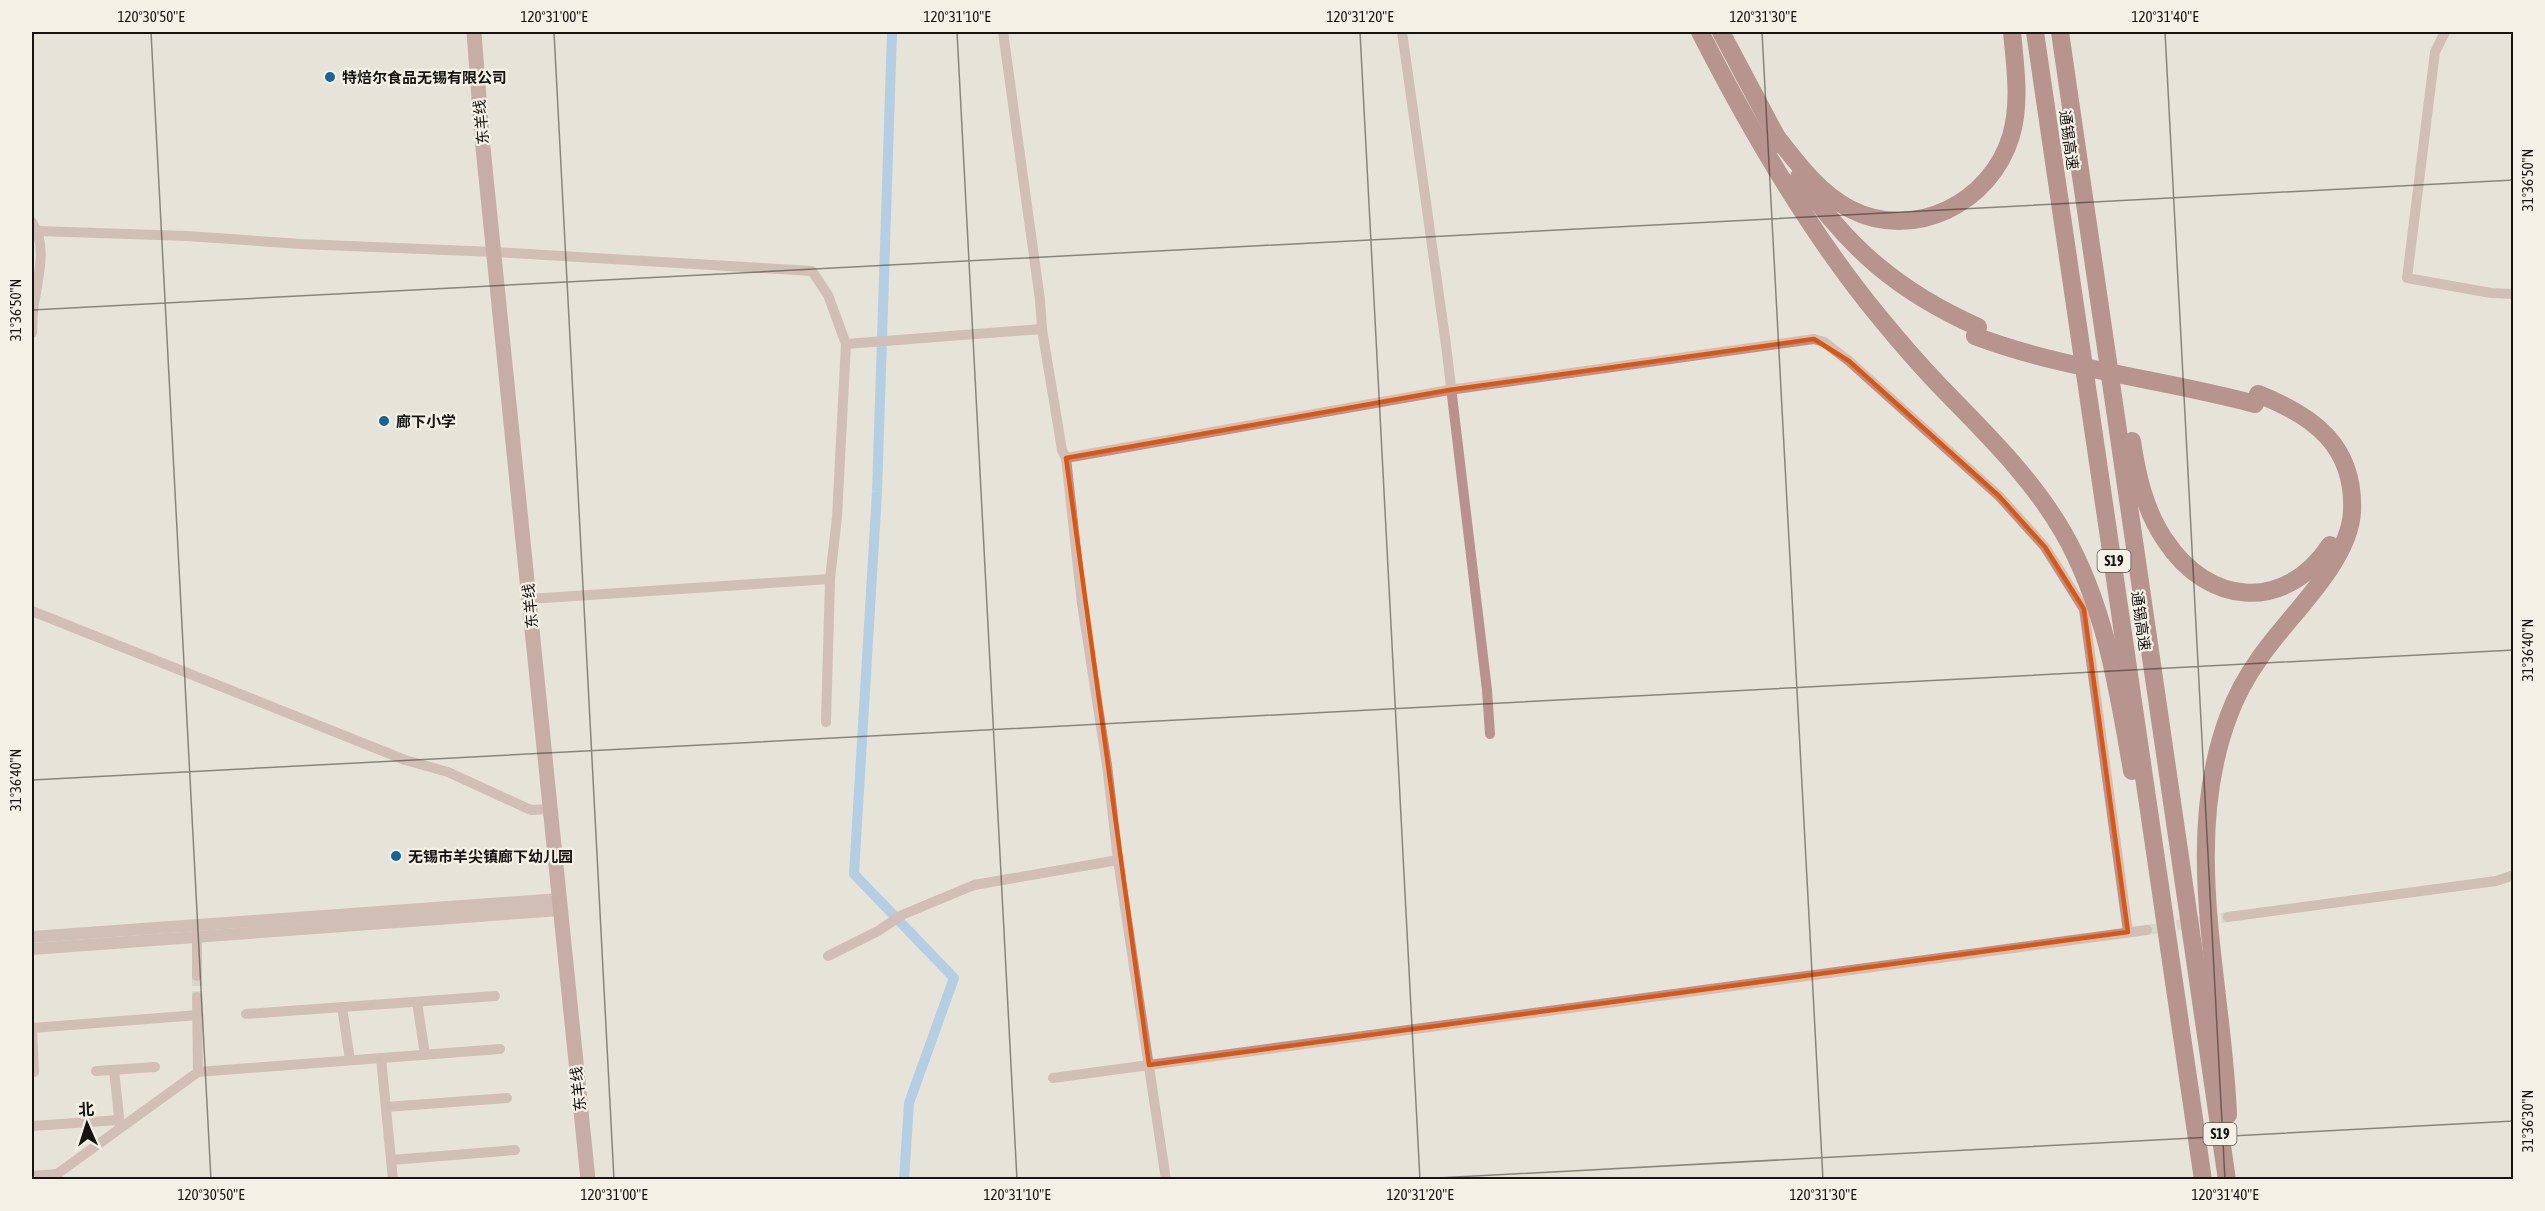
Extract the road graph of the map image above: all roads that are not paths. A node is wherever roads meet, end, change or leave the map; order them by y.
1 (474, 32) edge
2 (1003, 32) edge
3 (1402, 32) edge
4 (1700, 32) edge
5 (1720, 32) edge
6 (2012, 32) edge
7 (2035, 32) edge
8 (2060, 32) edge
9 (2445, 32) edge
10 (1772, 144) junction
11 (2077, 145) junction
12 (32, 222) edge
13 (38, 231) junction
14 (494, 252) junction
15 (2514, 294) edge
16 (1042, 329) junction
17 (32, 333) edge
18 (846, 344) junction
19 (1449, 390) junction
20 (2257, 399) junction
21 (1066, 458) junction
22 (830, 579) junction
23 (530, 599) junction
24 (32, 611) edge
25 (826, 722) dead end
26 (1490, 734) dead end
27 (550, 809) junction
28 (1118, 860) junction
29 (2514, 875) edge
30 (559, 904) junction
31 (2228, 917) tunnel mouth
32 (2147, 930) tunnel mouth
33 (2128, 932) junction
34 (32, 936) edge
35 (197, 937) junction
36 (32, 949) edge
37 (828, 956) dead end
38 (197, 976) tunnel mouth
39 (2175, 983) junction
40 (495, 996) dead end
41 (197, 997) tunnel mouth
42 (417, 1002) junction
43 (342, 1007) junction
44 (246, 1014) dead end
45 (198, 1015) junction
46 (32, 1028) edge
47 (500, 1049) dead end
48 (425, 1055) junction
49 (381, 1058) junction
50 (350, 1060) junction
51 (1149, 1065) junction
52 (155, 1067) dead end
53 (114, 1070) junction
54 (96, 1071) dead end
55 (32, 1072) edge
56 (198, 1072) junction
57 (1053, 1078) dead end
58 (2220, 1087) junction
59 (507, 1098) dead end
60 (386, 1107) junction
61 (120, 1124) junction
62 (32, 1126) edge
63 (515, 1150) dead end
64 (391, 1160) junction
65 (32, 1176) edge
66 (58, 1177) edge
67 (393, 1179) edge
68 (588, 1179) edge
69 (1166, 1179) edge
70 (2203, 1179) edge
71 (2229, 1179) edge

1 - 14 main road, 东羊线
2 - 16 street
3 - 19 street
4 - 10 highway
5 - 10 highway
6 - 10 highway
7 - 39 highway, 通锡高速 / S19
8 - 11 highway, 通锡高速 / S19
9 - 15 street
10 - 20 highway
10 - 39 highway
11 - 20 highway
11 - 58 highway, 通锡高速 / S19
12 - 13 street
13 - 14 street
13 - 17 street
14 - 18 street
14 - 23 main road, 东羊线
16 - 18 street
16 - 21 street
18 - 22 street
19 - 21 street
19 - 26 street
19 - 33 street
20 - 58 highway
21 - 28 street
22 - 23 street
22 - 25 street
23 - 27 main road, 东羊线
24 - 27 street
27 - 30 main road, 东羊线
28 - 37 street
28 - 51 street
29 - 31 street
30 - 34 street
30 - 35 street
30 - 68 main road, 东羊线
32 - 33 street
33 - 51 street
35 - 36 street
35 - 38 street
39 - 70 highway, 通锡高速 / S19
40 - 42 street
41 - 45 street
42 - 43 street
42 - 48 street
43 - 44 street
43 - 50 street
45 - 46 street
45 - 56 street
46 - 55 street
47 - 48 street
48 - 49 street
49 - 50 street
49 - 60 street
50 - 56 street
51 - 57 street
51 - 69 street
52 - 53 street
53 - 54 street
53 - 61 street
56 - 61 street
58 - 71 highway, 通锡高速 / S19
59 - 60 street
60 - 64 street
61 - 62 street
61 - 66 street
63 - 64 street
64 - 67 street
65 - 66 street

